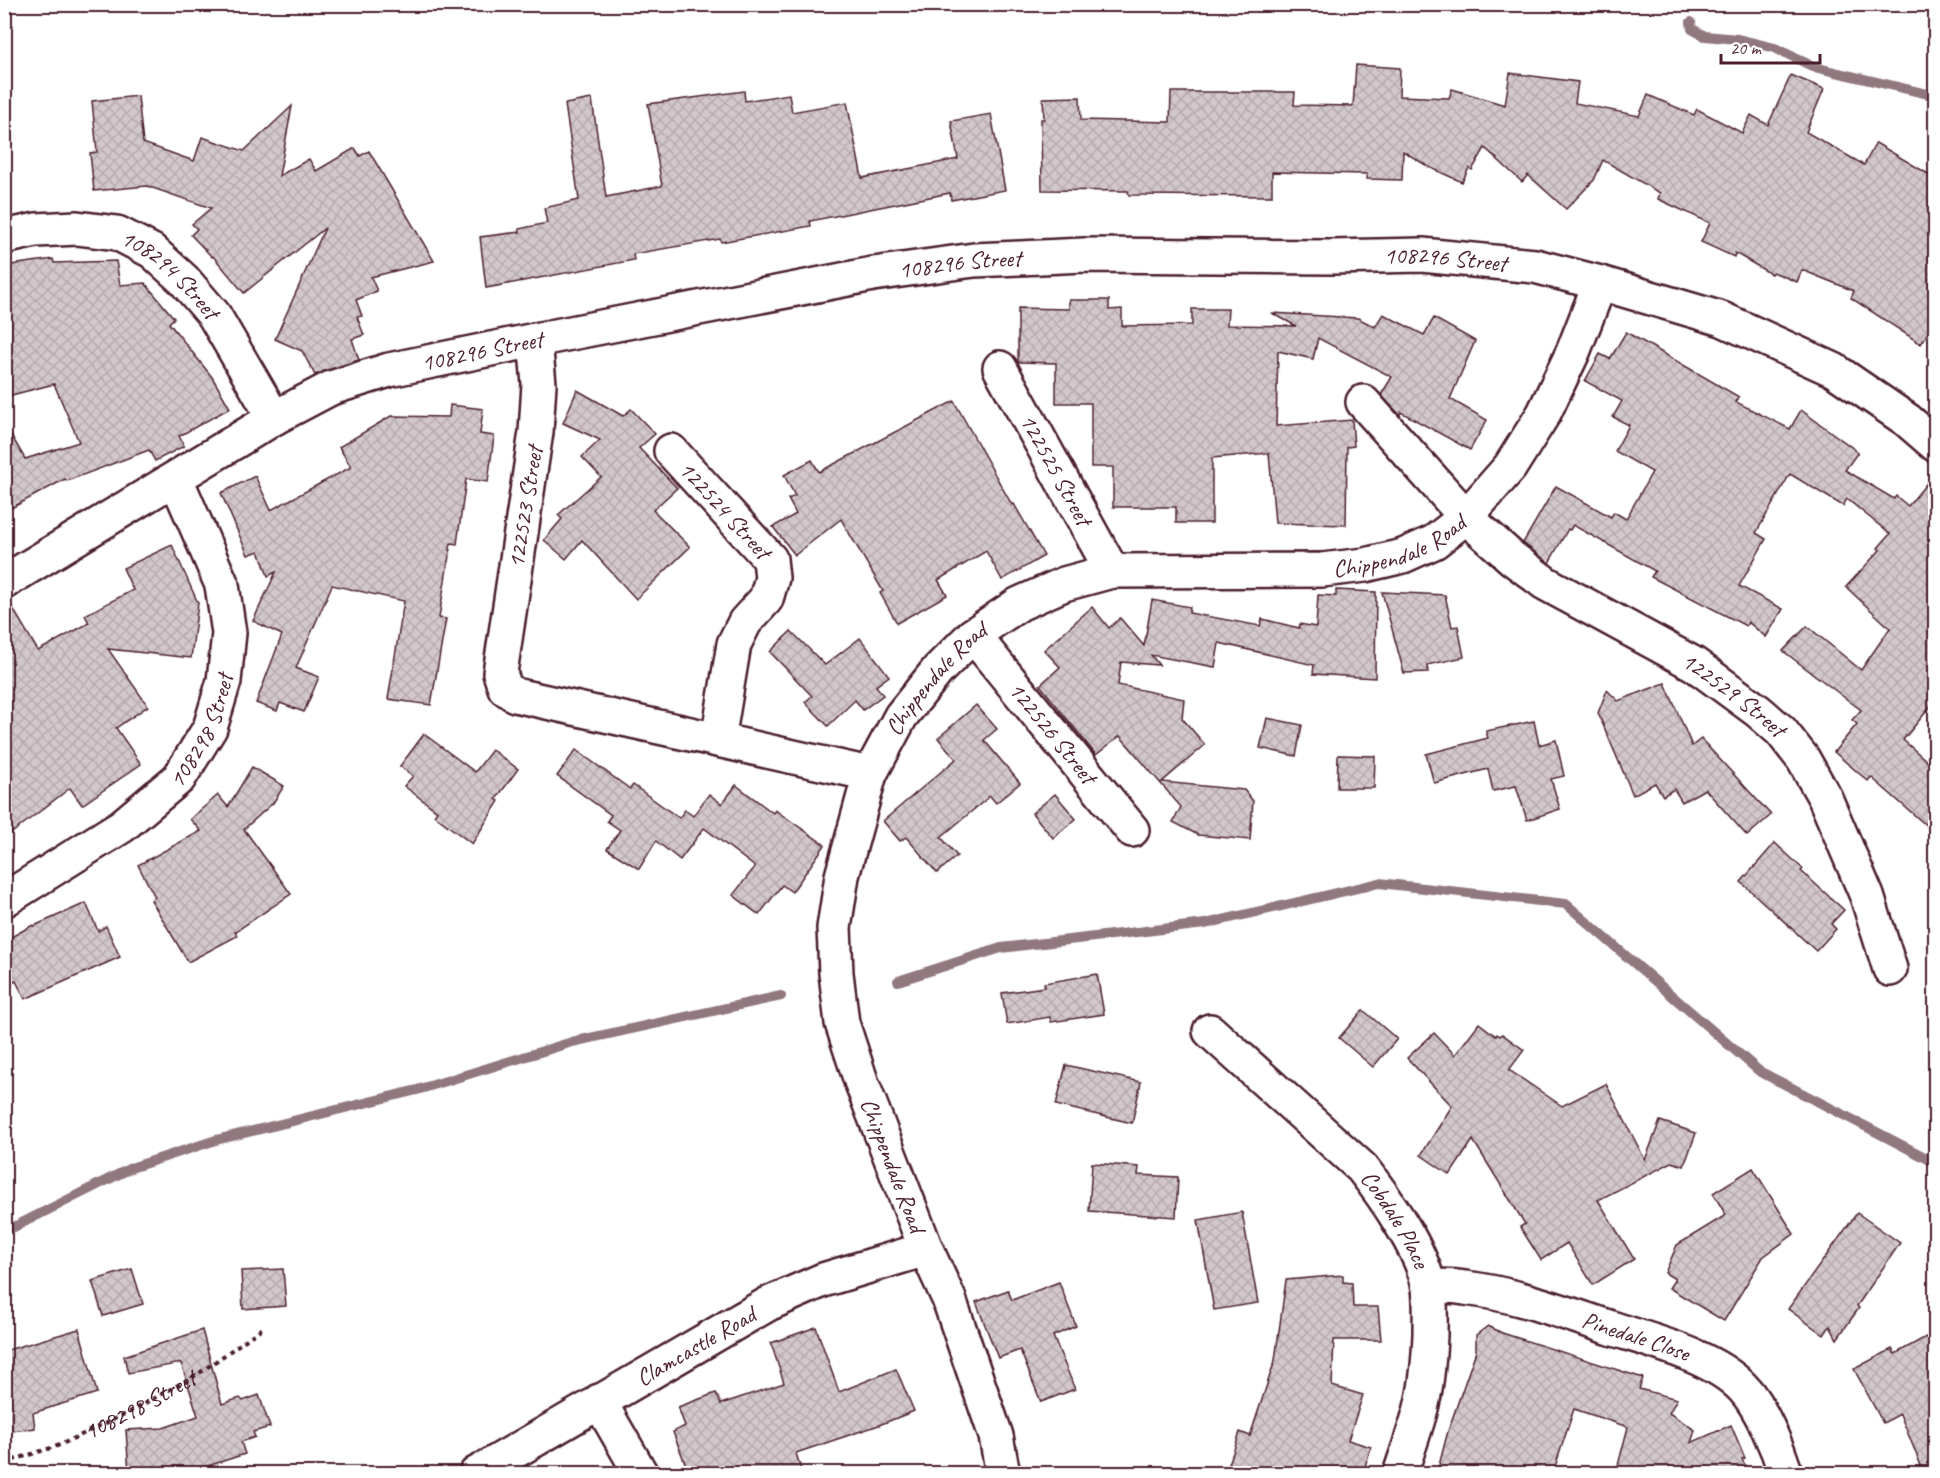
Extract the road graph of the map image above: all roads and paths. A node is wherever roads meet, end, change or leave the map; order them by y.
1 (4, 237) edge
2 (1600, 283) junction
3 (535, 340) junction
4 (999, 368) dead end
5 (1363, 402) dead end
6 (274, 418) junction
7 (1935, 445) edge
8 (671, 451) dead end
9 (176, 479) junction
10 (1466, 518) junction
11 (1112, 571) junction
12 (4, 582) edge
13 (974, 635) junction
14 (718, 740) junction
15 (870, 774) junction
16 (1132, 830) dead end
17 (4, 900) edge
18 (1890, 969) dead end
19 (1210, 1031) dead end
20 (926, 1249) junction
21 (1429, 1287) junction
22 (265, 1326) dead end
23 (599, 1401) junction
24 (4, 1463) edge
25 (476, 1473) edge
26 (641, 1473) edge
27 (1003, 1473) edge
28 (1400, 1473) edge
29 (1786, 1473) edge

1 - 6 street, 108294 Street
2 - 3 street, 108296 Street
2 - 7 street, 108296 Street
2 - 10 street, Chippendale Road
3 - 6 street, 108296 Street
3 - 14 street, 122523 Street
4 - 11 street, 122525 Street
5 - 10 street, 122529 Street
6 - 9 street, 108296 Street
8 - 14 street, 122524 Street
9 - 12 street, 108296 Street
9 - 17 street, 108298 Street
10 - 11 street, Chippendale Road
10 - 18 street, 122529 Street
11 - 13 street, Chippendale Road
13 - 15 street, Chippendale Road
13 - 16 street, 122526 Street
14 - 15 street
15 - 20 street, Chippendale Road
19 - 21 street, Cobdale Place
20 - 23 street, Clamcastle Road
20 - 27 street, Chippendale Road
21 - 28 street, Cobdale Place
21 - 29 street, Pinedale Close
22 - 24 path, 108298 Street
23 - 25 street, Clamcastle Road
23 - 26 street

